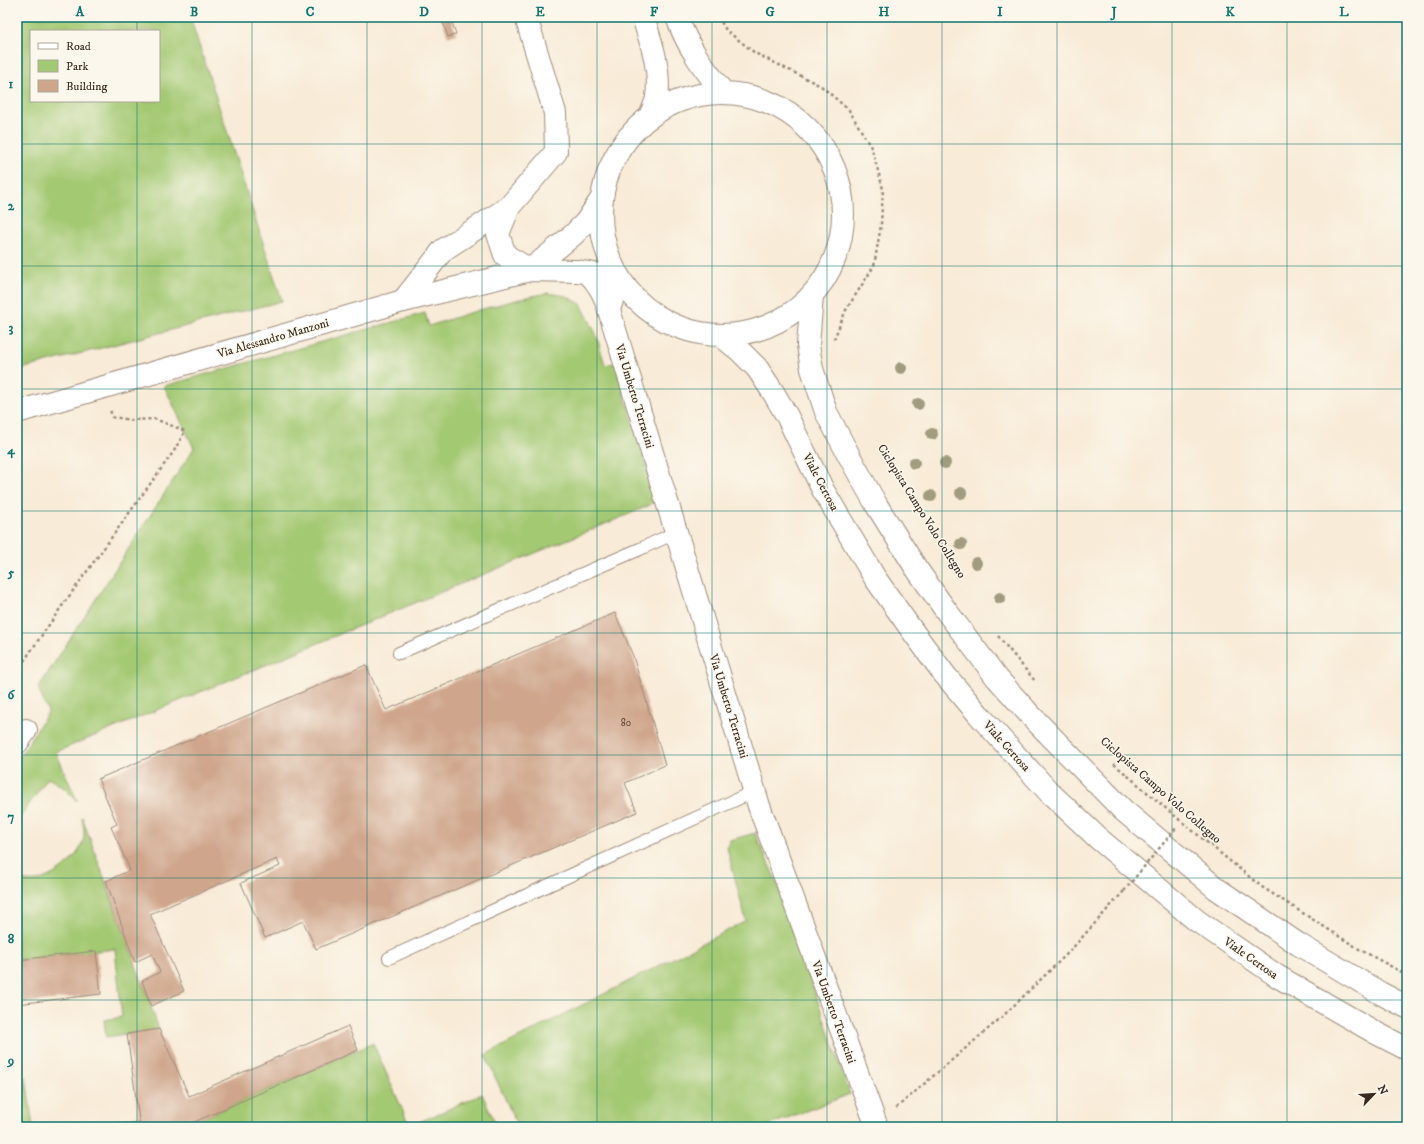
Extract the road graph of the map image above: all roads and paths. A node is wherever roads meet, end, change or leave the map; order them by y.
1 (526, 17) edge
2 (643, 17) edge
3 (677, 17) edge
4 (718, 17) edge
5 (724, 92) junction
6 (651, 114) junction
7 (602, 198) junction
8 (509, 207) junction
9 (530, 270) junction
10 (588, 273) junction
11 (619, 278) junction
12 (812, 296) junction
13 (403, 301) junction
14 (609, 310) junction
15 (720, 335) junction
16 (832, 343) dead end
17 (105, 386) junction
18 (17, 412) edge
19 (677, 532) junction
20 (993, 630) dead end
21 (399, 653) dead end
22 (17, 671) edge
23 (1037, 684) dead end
24 (1113, 763) dead end
25 (755, 791) junction
26 (1176, 828) dead end
27 (389, 958) dead end
28 (1407, 974) edge
29 (1407, 1007) edge
30 (1407, 1049) edge
31 (891, 1111) dead end
32 (877, 1127) edge

1 - 8 main road
2 - 6 main road
3 - 5 main road
4 - 16 path
5 - 6 main road
5 - 12 main road
6 - 7 main road
7 - 9 main road, Via Alessandro Manzoni
7 - 11 main road
8 - 9 main road
8 - 13 main road
9 - 10 main road, Via Alessandro Manzoni
9 - 13 main road, Via Alessandro Manzoni
10 - 11 main road, Via Alessandro Manzoni
10 - 14 main road, Via Umberto Terracini
11 - 14 main road
11 - 15 main road
12 - 15 main road
12 - 29 main road
13 - 17 main road, Via Alessandro Manzoni
14 - 19 main road, Via Umberto Terracini
15 - 30 main road, Viale Certosa
17 - 18 main road, Via Alessandro Manzoni
17 - 22 path
19 - 21 lane
19 - 25 main road, Via Umberto Terracini
20 - 23 path
24 - 28 path, Ciclopista Campo Volo Collegno
25 - 27 lane
25 - 32 main road, Via Umberto Terracini
26 - 31 path, bridge

